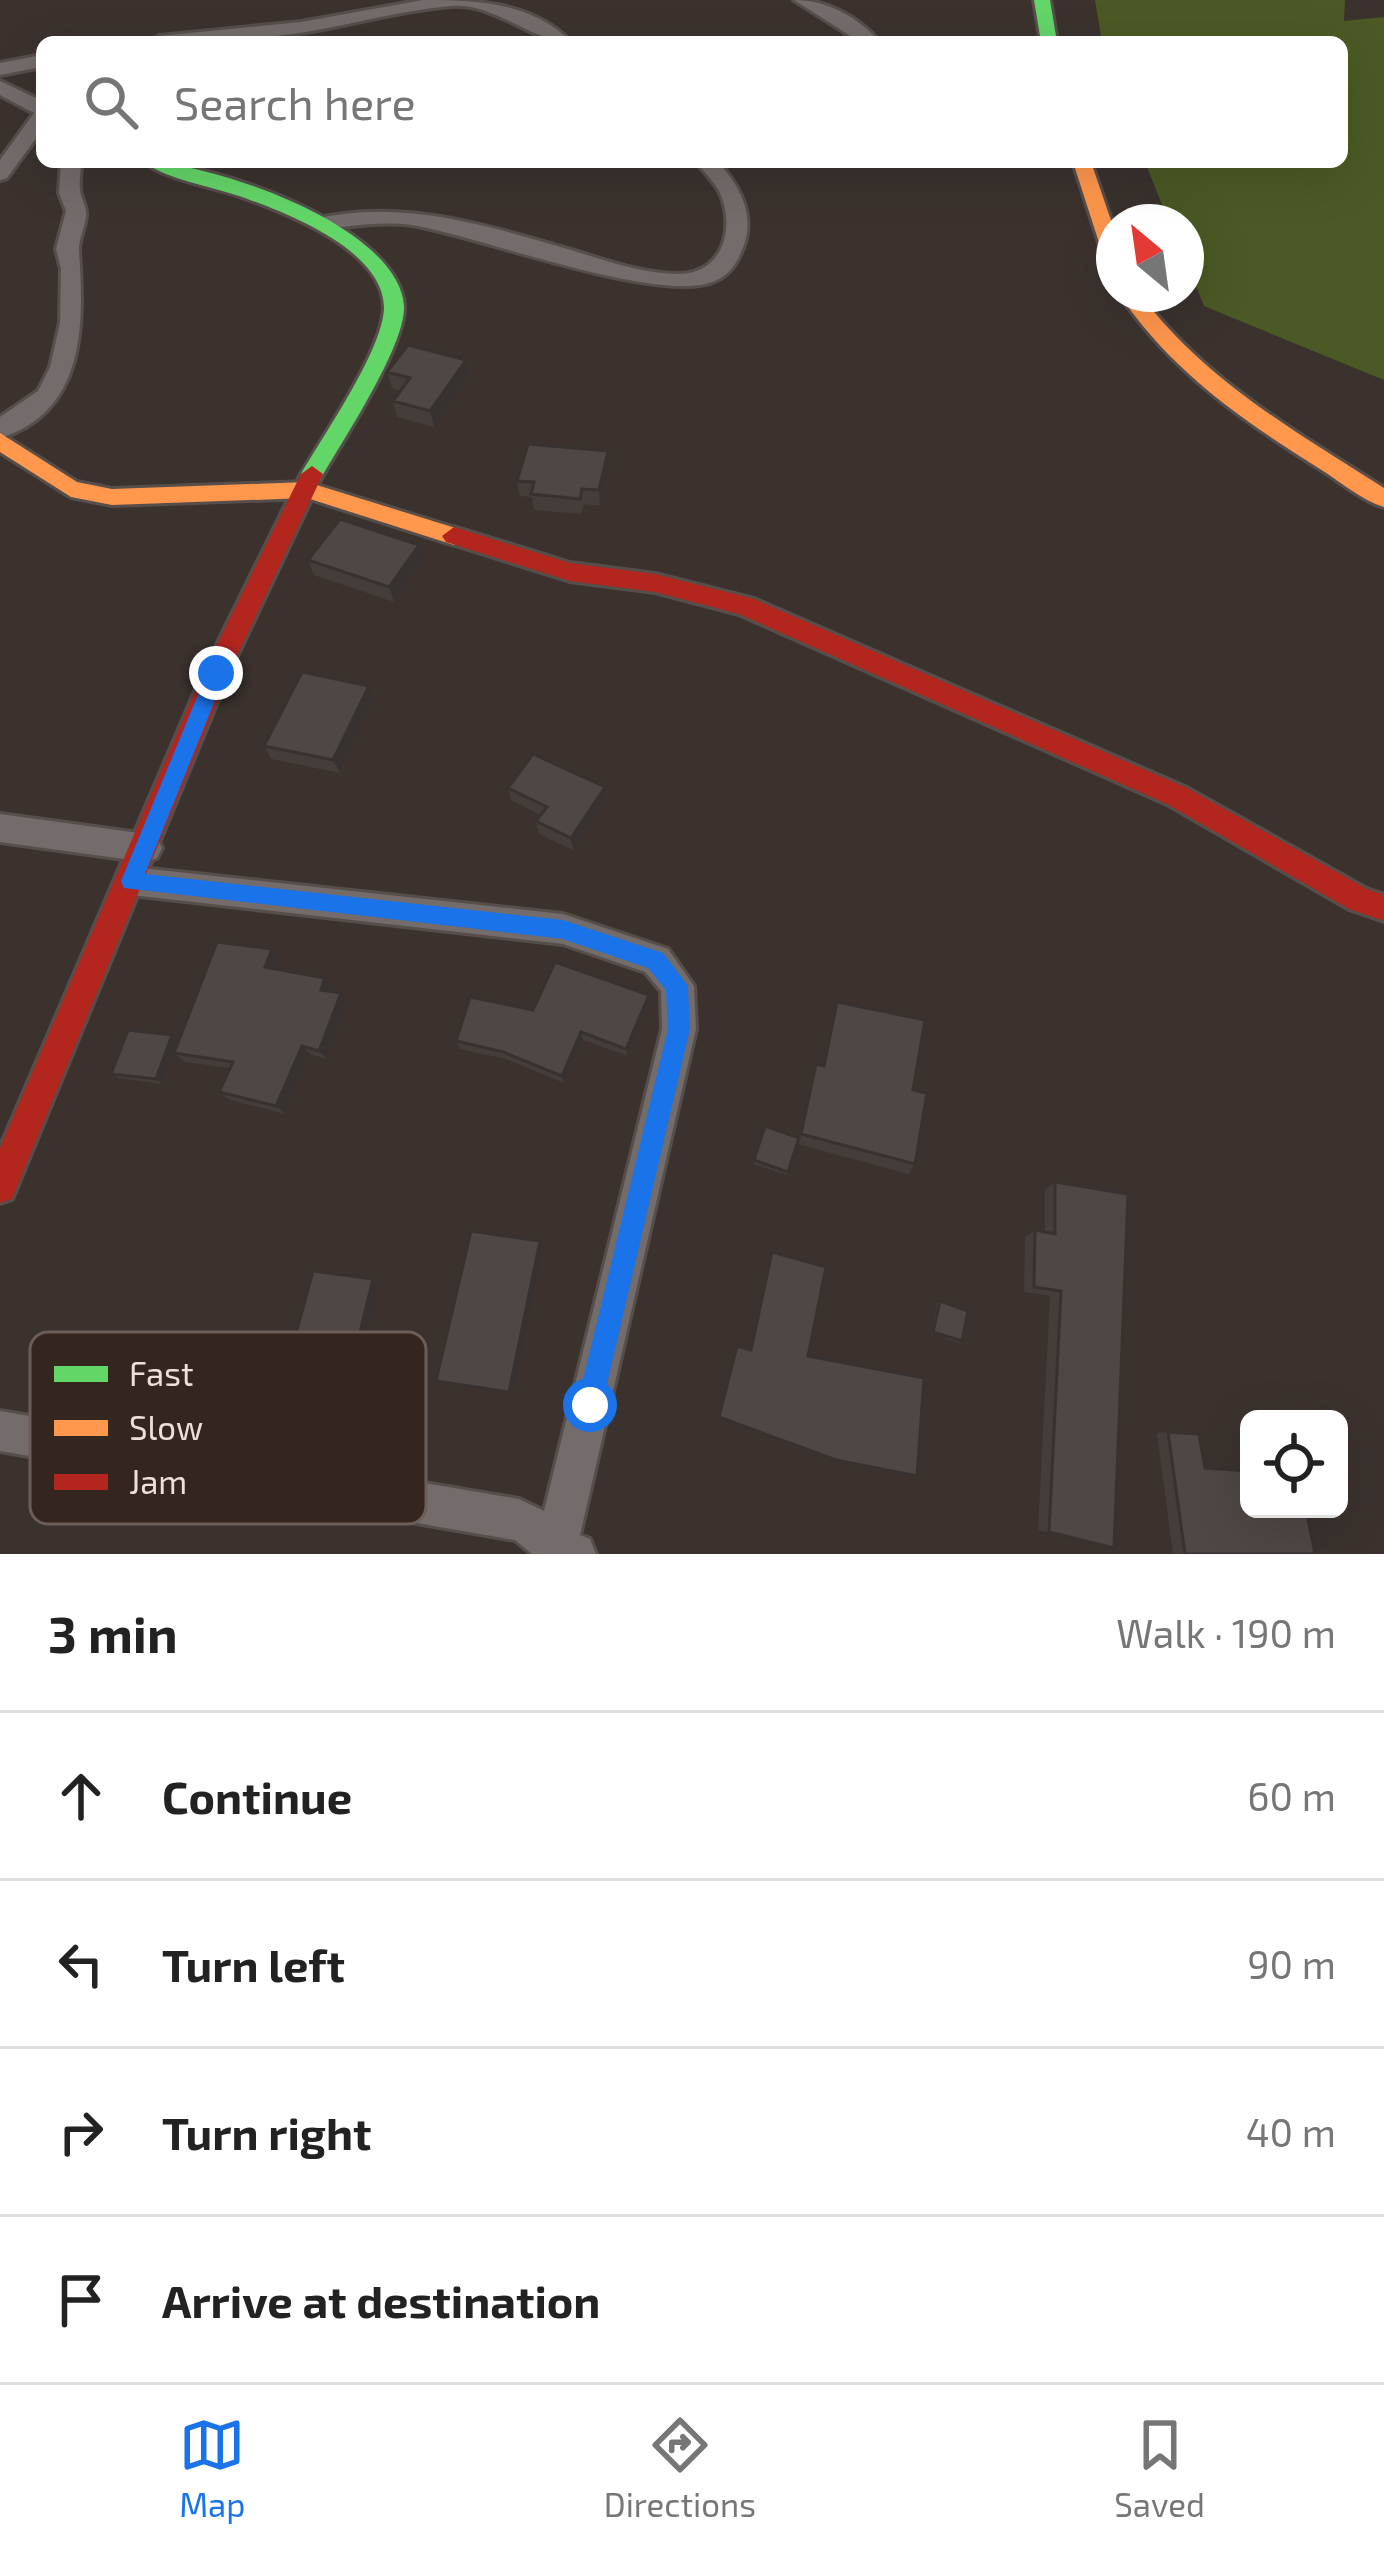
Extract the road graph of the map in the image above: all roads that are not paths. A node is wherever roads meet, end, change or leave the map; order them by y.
1 (456, 0) edge
2 (803, 0) edge
3 (1042, 0) edge
4 (216, 36) edge
5 (554, 36) edge
6 (865, 36) edge
7 (1048, 36) edge
8 (36, 62) edge
9 (0, 69) edge
10 (0, 87) edge
11 (36, 108) edge
12 (36, 121) edge
13 (71, 168) edge
14 (169, 168) edge
15 (711, 168) edge
16 (1084, 168) edge
17 (0, 174) edge
18 (1096, 204) edge
19 (320, 224) junction
20 (1141, 312) edge
21 (0, 429) edge
22 (0, 441) edge
23 (307, 490) junction
24 (1384, 500) edge
25 (0, 828) edge
26 (138, 865) junction
27 (1384, 908) edge
28 (0, 1187) edge
29 (0, 1431) edge
30 (30, 1436) edge
31 (426, 1504) edge
32 (563, 1552) edge

1 - 4 street
1 - 5 street
2 - 6 street
3 - 7 main road
8 - 9 street
10 - 11 street
12 - 17 street
13 - 21 street
14 - 19 main road
15 - 19 street
16 - 18 main road
19 - 23 main road
20 - 24 main road
22 - 23 main road
23 - 26 main road
23 - 27 main road
25 - 26 street
26 - 28 main road
26 - 32 street
29 - 30 street
31 - 32 street

